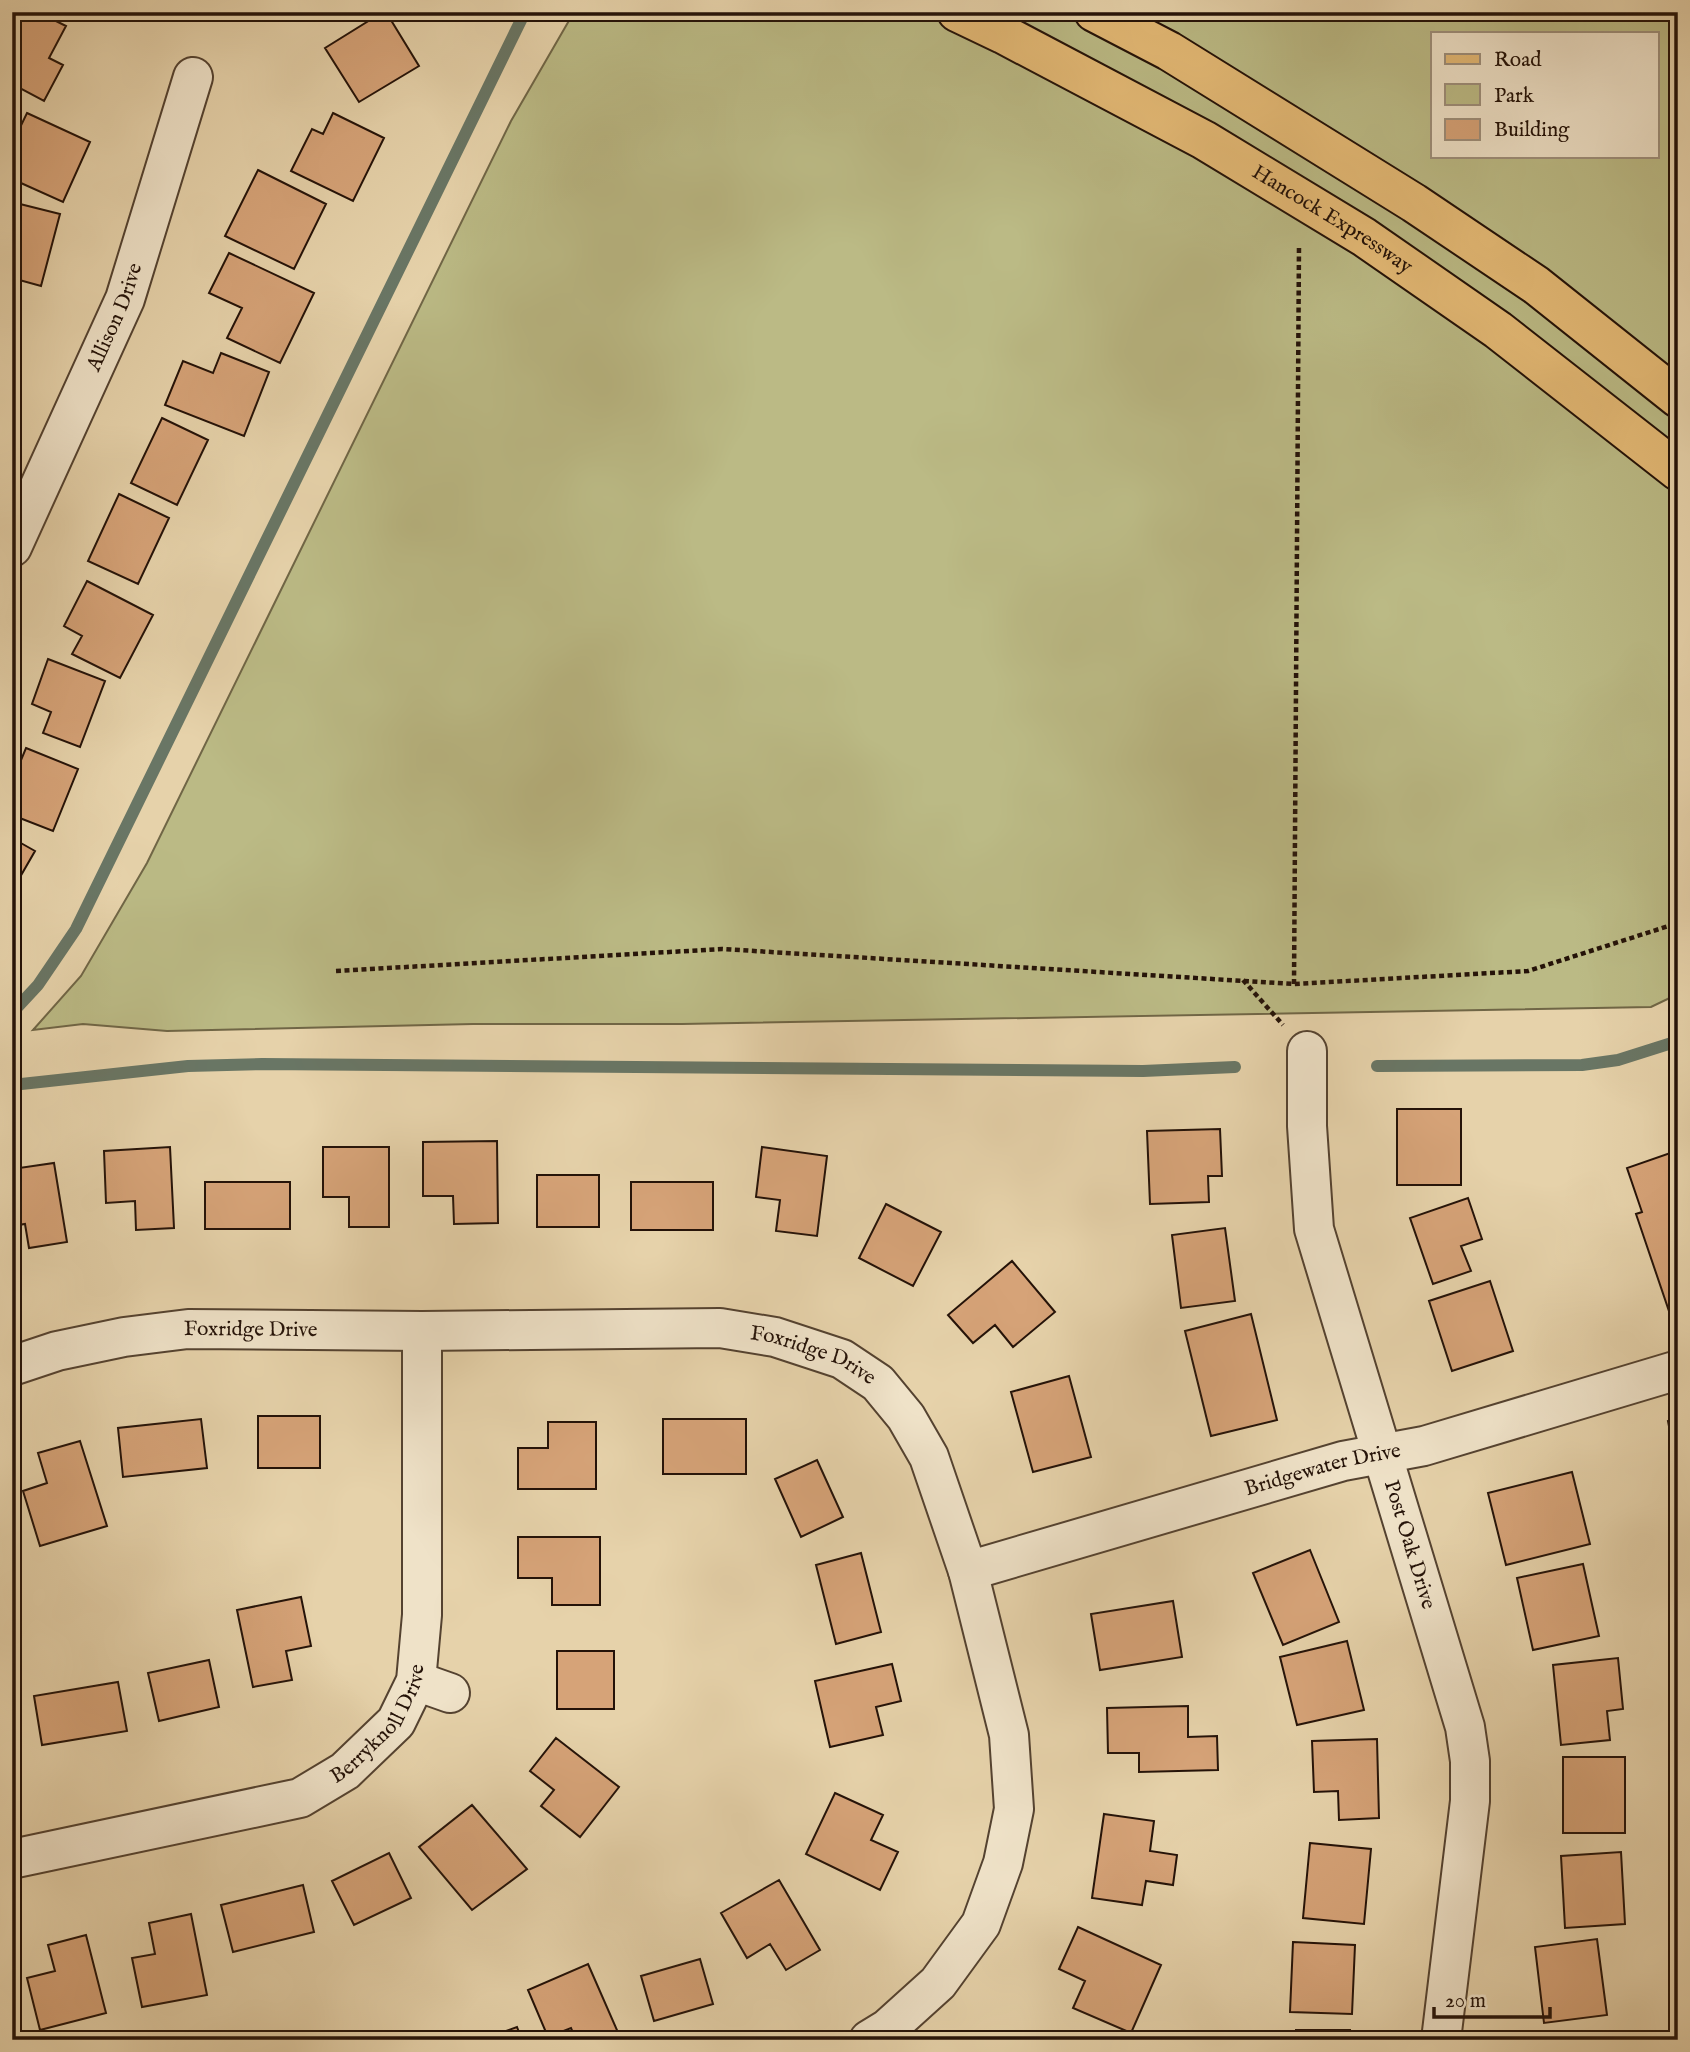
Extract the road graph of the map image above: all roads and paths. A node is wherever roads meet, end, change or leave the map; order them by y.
1 (957, 12) edge
2 (1094, 12) edge
3 (193, 77) dead end
4 (1298, 245) dead end
5 (1678, 398) edge
6 (1678, 471) edge
7 (17, 525) edge
8 (1678, 923) edge
9 (336, 971) dead end
10 (1242, 980) junction
11 (1294, 984) junction
12 (1307, 1051) joint
13 (422, 1331) junction
14 (12, 1366) edge
15 (1678, 1370) edge
16 (1382, 1454) junction
17 (968, 1572) junction
18 (12, 1859) edge
19 (869, 2040) edge
20 (1441, 2040) edge

1 - 6 main road, Hancock Expressway
2 - 5 main road
3 - 7 street, Allison Drive
4 - 11 path
8 - 11 path
9 - 10 path
10 - 11 path
10 - 12 path
12 - 16 street, Post Oak Drive
13 - 14 street, Foxridge Drive
13 - 17 street, Foxridge Drive
13 - 18 street, Berryknoll Drive
15 - 16 street, Bridgewater Drive
16 - 17 street, Bridgewater Drive
16 - 20 street, Post Oak Drive
17 - 19 street, Foxridge Drive

